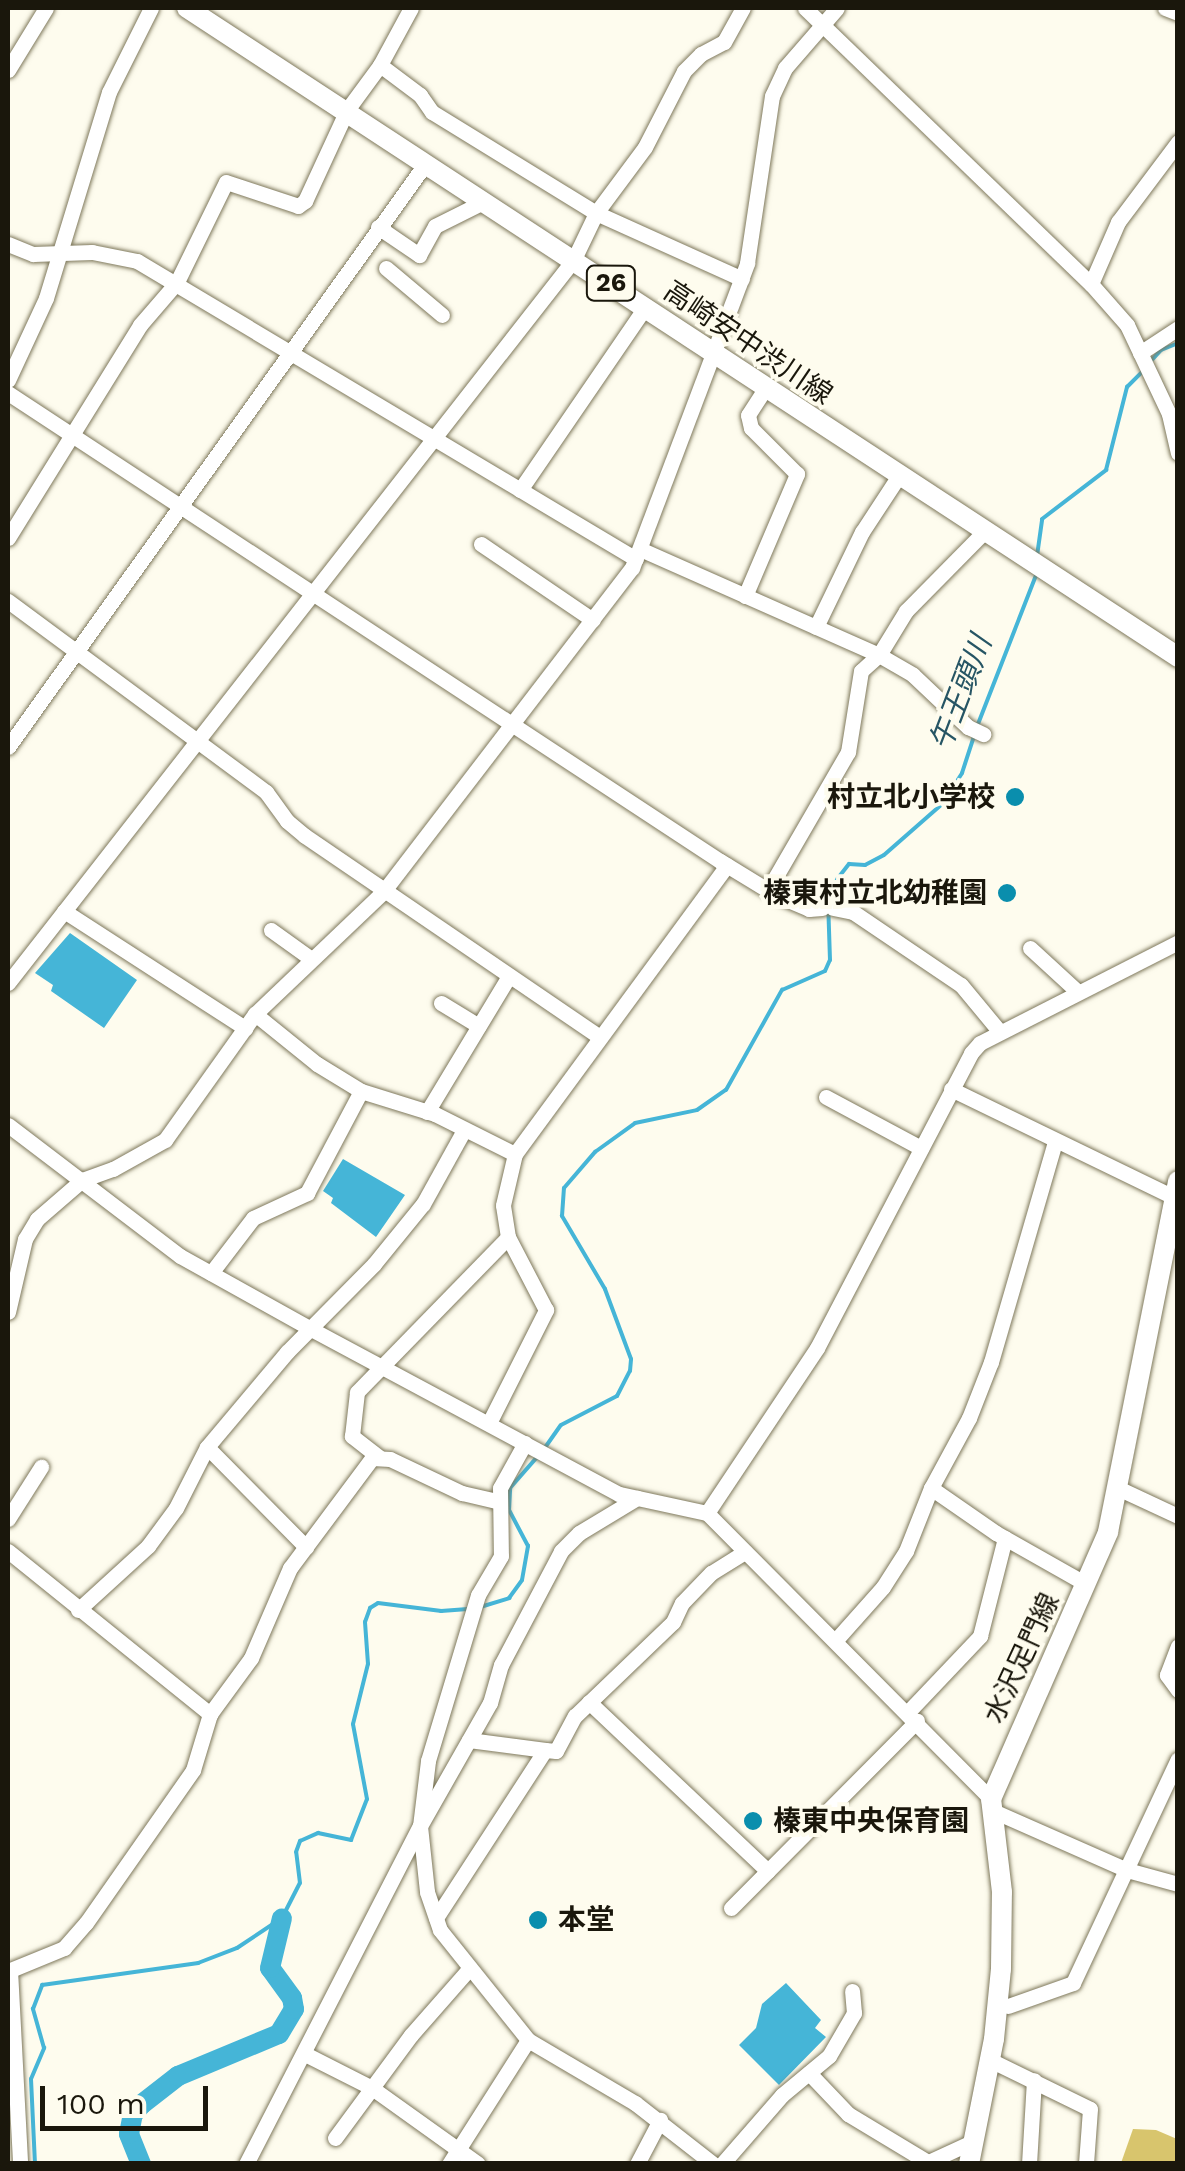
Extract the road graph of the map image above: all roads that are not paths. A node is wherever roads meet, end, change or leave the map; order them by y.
1 (46, 8) edge
2 (150, 8) edge
3 (187, 8) edge
4 (411, 8) edge
5 (743, 8) edge
6 (805, 8) edge
7 (837, 8) edge
8 (1166, 8) edge
9 (1178, 13) edge
10 (821, 24) junction
11 (380, 64) junction
12 (8, 70) edge
13 (347, 110) junction
14 (1178, 142) edge
15 (426, 163) junction
16 (485, 201) junction
17 (596, 214) junction
18 (378, 228) junction
19 (8, 244) edge
20 (61, 250) junction
21 (418, 255) junction
22 (574, 259) junction
23 (386, 268) dead end
24 (742, 279) junction
25 (400, 280) junction
26 (177, 282) junction
27 (1091, 284) junction
28 (646, 306) junction
29 (442, 315) dead end
30 (1178, 328) edge
31 (290, 352) junction
32 (714, 352) junction
33 (1141, 356) junction
34 (8, 380) edge
35 (765, 389) junction
36 (8, 393) edge
37 (1174, 415) edge
38 (71, 434) junction
39 (434, 438) junction
40 (1178, 453) edge
41 (898, 477) junction
42 (520, 490) junction
43 (180, 506) junction
44 (983, 533) junction
45 (8, 538) edge
46 (481, 544) dead end
47 (638, 554) junction
48 (312, 595) junction
49 (745, 596) junction
50 (8, 601) edge
51 (593, 620) junction
52 (816, 627) junction
53 (75, 652) junction
54 (879, 655) junction
55 (1178, 657) edge
56 (510, 728) junction
57 (976, 730) dead end
58 (198, 742) junction
59 (8, 747) edge
60 (727, 865) junction
61 (768, 890) junction
62 (384, 892) junction
63 (64, 911) junction
64 (271, 930) dead end
65 (1178, 942) edge
66 (1030, 948) dead end
67 (310, 958) junction
68 (509, 976) junction
69 (8, 982) edge
70 (1078, 992) junction
71 (441, 1003) dead end
72 (250, 1021) junction
73 (479, 1026) junction
74 (1000, 1032) junction
75 (598, 1036) junction
76 (951, 1089) junction
77 (361, 1091) junction
78 (826, 1097) dead end
79 (428, 1112) junction
80 (8, 1125) edge
81 (464, 1130) junction
82 (1056, 1142) junction
83 (921, 1148) junction
84 (515, 1154) junction
85 (82, 1180) junction
86 (1176, 1192) edge
87 (508, 1238) junction
88 (211, 1274) junction
89 (8, 1312) edge
90 (310, 1329) junction
91 (380, 1365) junction
92 (489, 1424) junction
93 (528, 1444) junction
94 (207, 1447) junction
95 (380, 1458) junction
96 (41, 1467) dead end
97 (931, 1488) junction
98 (1120, 1488) junction
99 (637, 1498) junction
100 (498, 1501) junction
101 (707, 1513) junction
102 (1178, 1516) edge
103 (8, 1519) edge
104 (1005, 1538) junction
105 (306, 1547) junction
106 (8, 1551) edge
107 (746, 1552) junction
108 (1086, 1584) junction
109 (78, 1610) junction
110 (836, 1641) junction
111 (1178, 1646) edge
112 (1178, 1690) edge
113 (588, 1702) junction
114 (210, 1714) junction
115 (913, 1716) junction
116 (470, 1740) junction
117 (545, 1750) junction
118 (1178, 1759) edge
119 (991, 1804) junction
120 (420, 1826) junction
121 (1126, 1870) junction
122 (768, 1872) junction
123 (1178, 1884) edge
124 (731, 1908) dead end
125 (436, 1918) junction
126 (470, 1969) junction
127 (9, 1970) edge
128 (852, 1991) dead end
129 (1008, 2006) dead end
130 (528, 2040) junction
131 (305, 2054) junction
132 (990, 2060) junction
133 (809, 2072) junction
134 (1034, 2080) junction
135 (372, 2088) junction
136 (660, 2120) junction
137 (335, 2138) dead end
138 (974, 2142) junction
139 (453, 2156) edge
140 (925, 2162) edge
141 (20, 2164) edge
142 (246, 2164) edge
143 (478, 2164) edge
144 (637, 2164) edge
145 (713, 2164) edge
146 (722, 2164) edge
147 (969, 2164) edge
148 (1029, 2164) edge
149 (1086, 2164) edge

1 - 12 street
2 - 20 street
3 - 13 main road, 高崎安中渋川線 / 26
4 - 11 street
5 - 17 street
6 - 10 street
7 - 10 street
8 - 9 street
10 - 24 street
10 - 27 street
11 - 13 street
11 - 17 street
13 - 15 main road, 高崎安中渋川線 / 26
13 - 26 street
14 - 27 street
15 - 16 main road, 高崎安中渋川線 / 26
15 - 18 street
16 - 21 street
16 - 22 main road, 高崎安中渋川線 / 26
17 - 22 street
17 - 24 street
18 - 21 street
18 - 31 street
19 - 20 street
20 - 26 street
20 - 34 street
21 - 25 street
22 - 28 main road, 高崎安中渋川線 / 26
22 - 39 street
23 - 25 street
24 - 32 street
25 - 29 street
26 - 31 street
26 - 38 street
27 - 33 street
28 - 32 main road, 高崎安中渋川線 / 26
28 - 42 street
30 - 33 street
31 - 39 street
31 - 43 street
32 - 35 main road, 高崎安中渋川線 / 26
32 - 47 street
33 - 37 street
35 - 41 main road, 高崎安中渋川線 / 26
35 - 49 street
36 - 38 street
37 - 40 street
38 - 43 street
38 - 45 street
39 - 42 street
39 - 48 street
41 - 44 main road, 高崎安中渋川線 / 26
41 - 52 street
42 - 47 street
43 - 48 street
43 - 53 street
44 - 54 street
44 - 55 main road, 高崎安中渋川線 / 26
46 - 51 street
47 - 49 street
47 - 51 street
48 - 56 street
48 - 58 street
49 - 52 street
50 - 53 street
51 - 56 street
52 - 54 street
53 - 58 street
53 - 59 street
54 - 57 street
54 - 61 street
56 - 60 street
56 - 62 street
58 - 62 street
58 - 63 street
60 - 61 street
60 - 75 street
61 - 74 street
62 - 67 street
62 - 68 street
63 - 69 street
63 - 72 street
64 - 67 street
65 - 70 street
66 - 70 street
67 - 72 street
68 - 73 street
68 - 75 street
70 - 74 street
71 - 73 street
72 - 77 street
72 - 85 street
73 - 79 street
74 - 76 street
75 - 84 street
76 - 82 street
76 - 83 street
77 - 79 street
77 - 88 street
78 - 83 street
79 - 81 street
80 - 85 street
81 - 84 street
81 - 90 street
82 - 86 street
82 - 97 street
83 - 101 street
84 - 87 street
85 - 88 street
85 - 89 street
86 - 98 main road, 水沢足門線
87 - 91 street
87 - 92 street
88 - 90 street
90 - 91 street
90 - 94 street
91 - 92 street
91 - 95 street
92 - 93 street
93 - 99 street
93 - 100 street
94 - 105 street
94 - 109 street
95 - 100 street
95 - 105 street
96 - 103 street
97 - 104 street
97 - 110 street
98 - 102 street
98 - 108 main road, 水沢足門線
99 - 101 street
99 - 116 street
100 - 120 street
101 - 107 street
104 - 108 street
104 - 115 street
105 - 114 street
106 - 109 street
107 - 110 street
107 - 113 street
108 - 119 main road, 水沢足門線
109 - 114 street
110 - 115 street
111 - 112 street
113 - 117 street
113 - 122 street
114 - 127 street
115 - 119 street
115 - 122 street
116 - 117 street
116 - 120 street
117 - 125 street
118 - 121 street
119 - 121 street
119 - 132 main road
120 - 125 street
120 - 131 street
121 - 123 street
121 - 129 street
122 - 124 street
125 - 126 street
126 - 130 street
126 - 135 street
127 - 141 street
128 - 133 street
130 - 136 street
130 - 139 street
131 - 135 street
131 - 142 street
132 - 134 street
132 - 138 main road
133 - 140 street
133 - 146 street
134 - 148 street
134 - 149 street
135 - 137 street
135 - 139 street
136 - 144 street
136 - 145 street
138 - 140 street
138 - 147 main road
139 - 143 street

